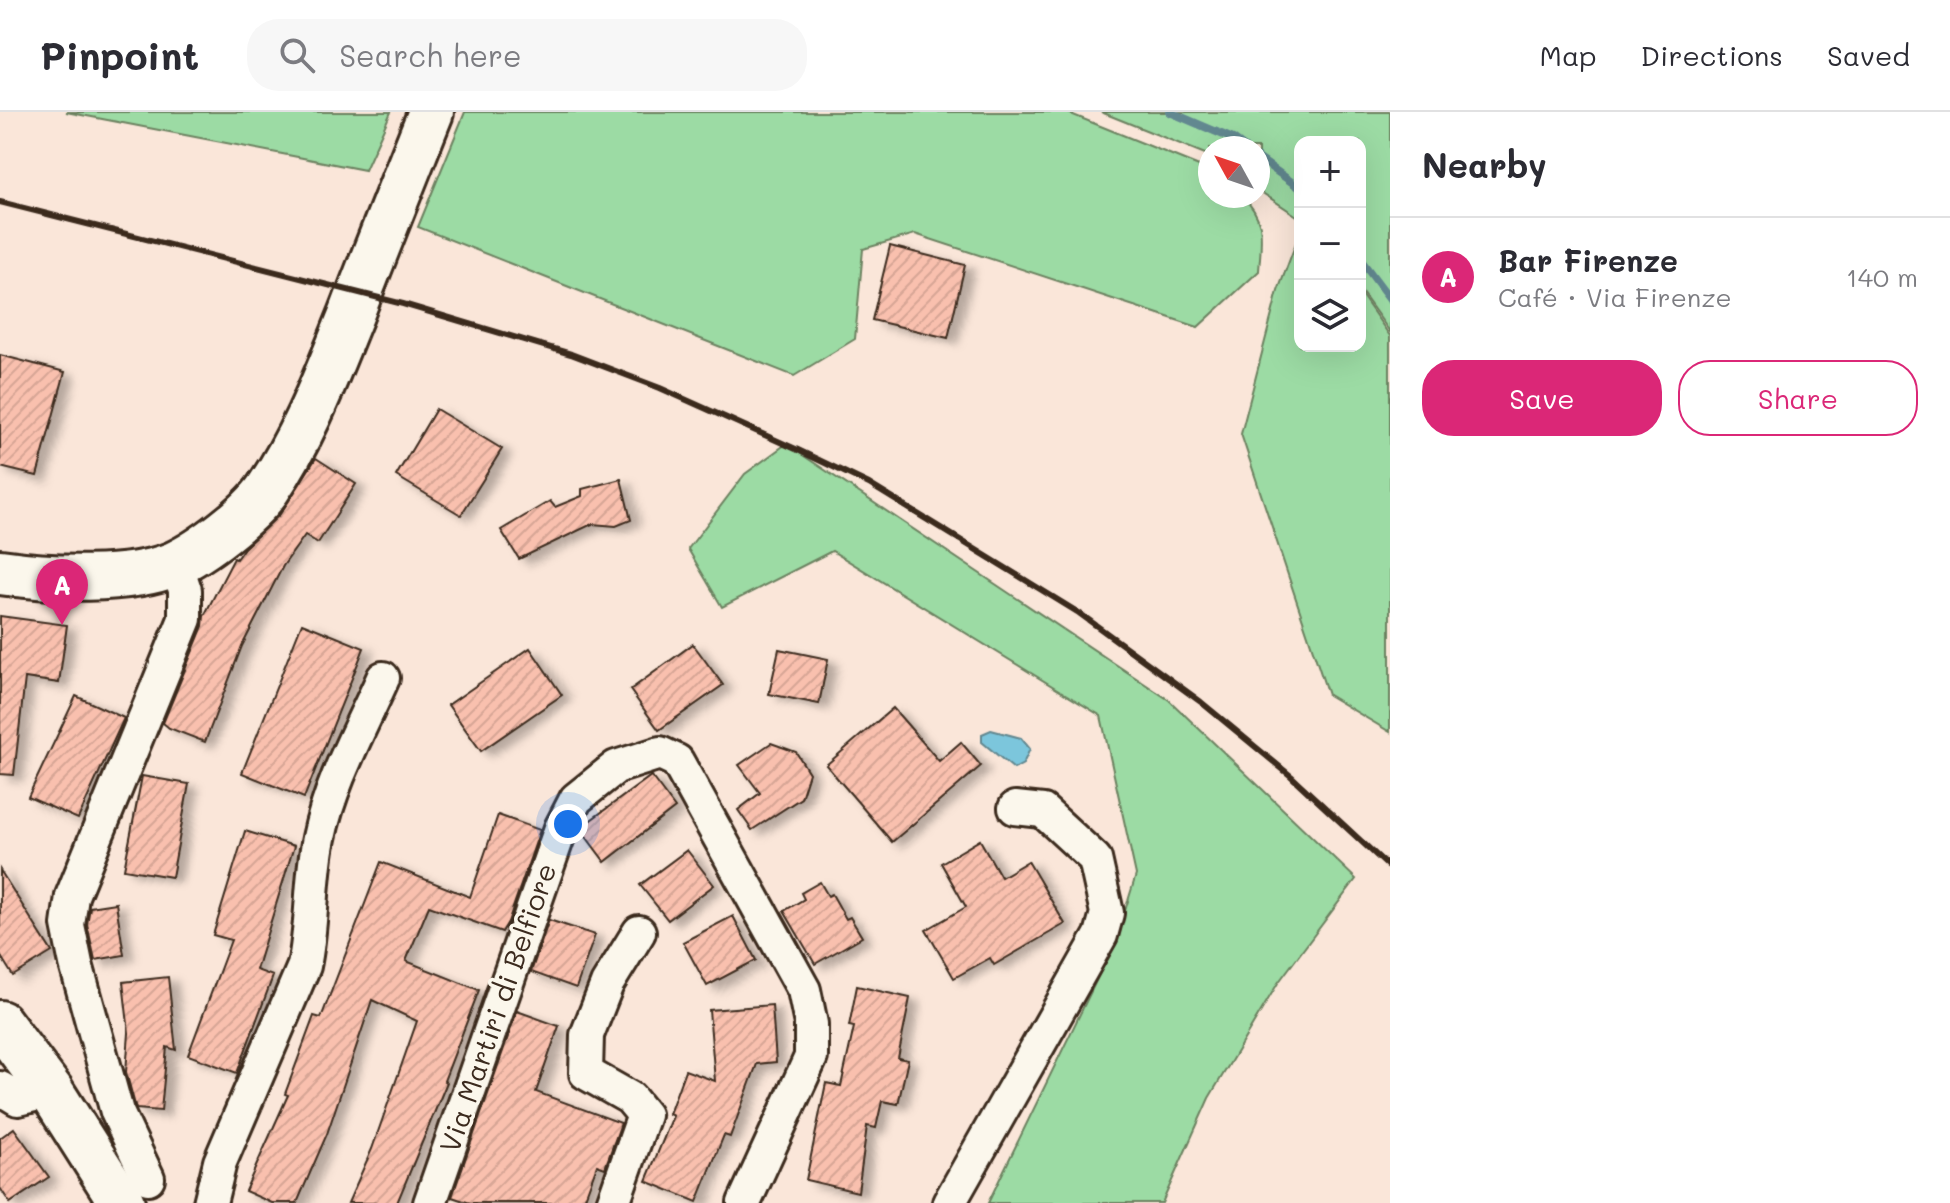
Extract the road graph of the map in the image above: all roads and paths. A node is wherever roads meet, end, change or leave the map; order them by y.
1 (431, 112) edge
2 (176, 563) junction
3 (0, 572) edge
4 (383, 678) dead end
5 (1015, 808) dead end
6 (639, 932) dead end
7 (0, 1023) edge
8 (0, 1088) edge
9 (51, 1091) junction
10 (135, 1190) edge
11 (210, 1203) edge
12 (430, 1203) edge
13 (613, 1203) edge
14 (744, 1203) edge
15 (949, 1203) edge

1 - 2 main road
2 - 3 main road
2 - 10 street
4 - 11 street
5 - 15 street
6 - 13 street
7 - 9 main road
8 - 9 street
9 - 10 main road
12 - 14 street, Via Martiri di Belfiore

